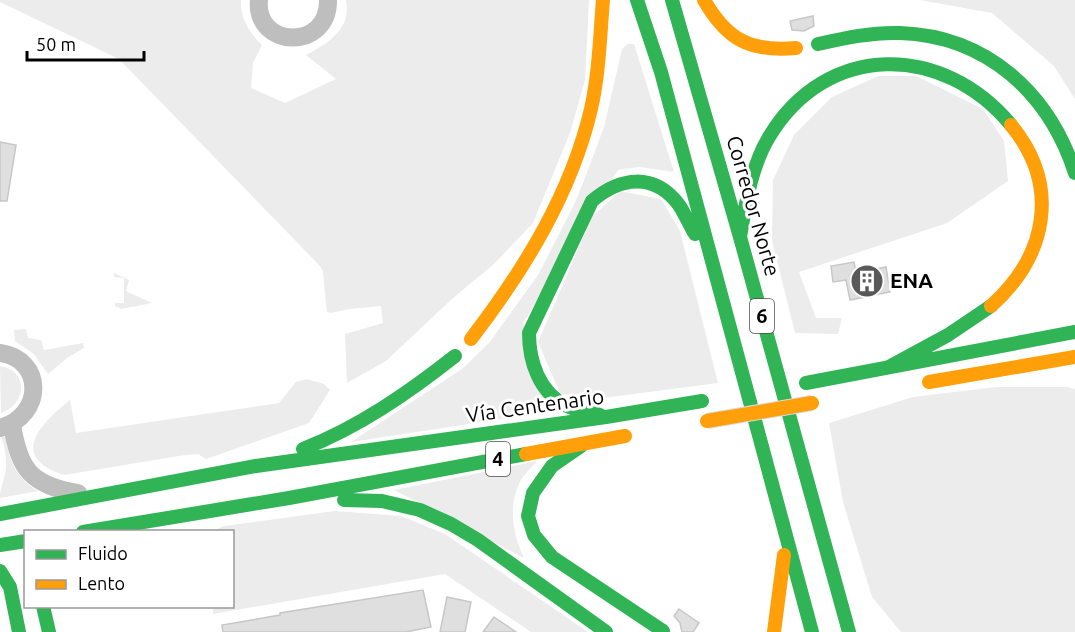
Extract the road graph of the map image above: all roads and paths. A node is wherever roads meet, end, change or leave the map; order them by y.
1 (259, 0) edge
2 (328, 0) edge
3 (603, 0) edge
4 (638, 0) edge
5 (672, 0) edge
6 (704, 0) edge
7 (818, 44) dead end
8 (796, 48) dead end
9 (1075, 173) edge
10 (740, 237) junction
11 (714, 267) junction
12 (1075, 332) edge
13 (471, 339) dead end
14 (0, 353) edge
15 (455, 356) dead end
16 (1075, 357) edge
17 (889, 367) junction
18 (1012, 368) junction
19 (1068, 372) dead end
20 (918, 384) dead end
21 (737, 395) dead end
22 (708, 400) dead end
23 (818, 402) dead end
24 (606, 417) junction
25 (701, 422) dead end
26 (6, 426) edge
27 (640, 433) dead end
28 (584, 443) junction
29 (256, 466) junction
30 (95, 496) junction
31 (289, 498) junction
32 (0, 514) edge
33 (89, 530) edge
34 (787, 535) junction
35 (24, 541) edge
36 (0, 545) edge
37 (0, 571) edge
38 (43, 608) edge
39 (844, 614) junction
40 (0, 631) edge
41 (23, 631) edge
42 (663, 631) edge
43 (49, 632) edge
44 (606, 632) edge
45 (774, 632) edge
46 (812, 632) edge
47 (849, 632) edge
48 (860, 632) edge

1 - 2 street
3 - 13 main road
4 - 11 main road, 6
5 - 10 main road, Corredor Norte / 6
6 - 8 main road
7 - 9 main road
10 - 17 main road
10 - 39 main road, Corredor Norte / 6
11 - 24 main road
11 - 34 main road, 6
12 - 17 main road
14 - 26 street
15 - 29 main road
16 - 18 main road
17 - 21 main road
18 - 19 main road
18 - 20 main road
22 - 24 main road, Vía Centenario / 4
23 - 25 main road, bridge
24 - 29 main road, Vía Centenario / 4
26 - 30 street
27 - 28 main road, Vía Centenario / 4
28 - 31 main road, Vía Centenario / 4
28 - 42 main road
29 - 30 main road, Vía Centenario / 4
30 - 32 main road, Vía Centenario / 4
31 - 33 main road, Vía Centenario / 4
31 - 44 main road
34 - 45 main road
34 - 46 main road, 6
35 - 36 main road
37 - 41 main road
38 - 43 main road
39 - 47 main road, Corredor Norte / 6
39 - 48 main road
40 - 41 street

